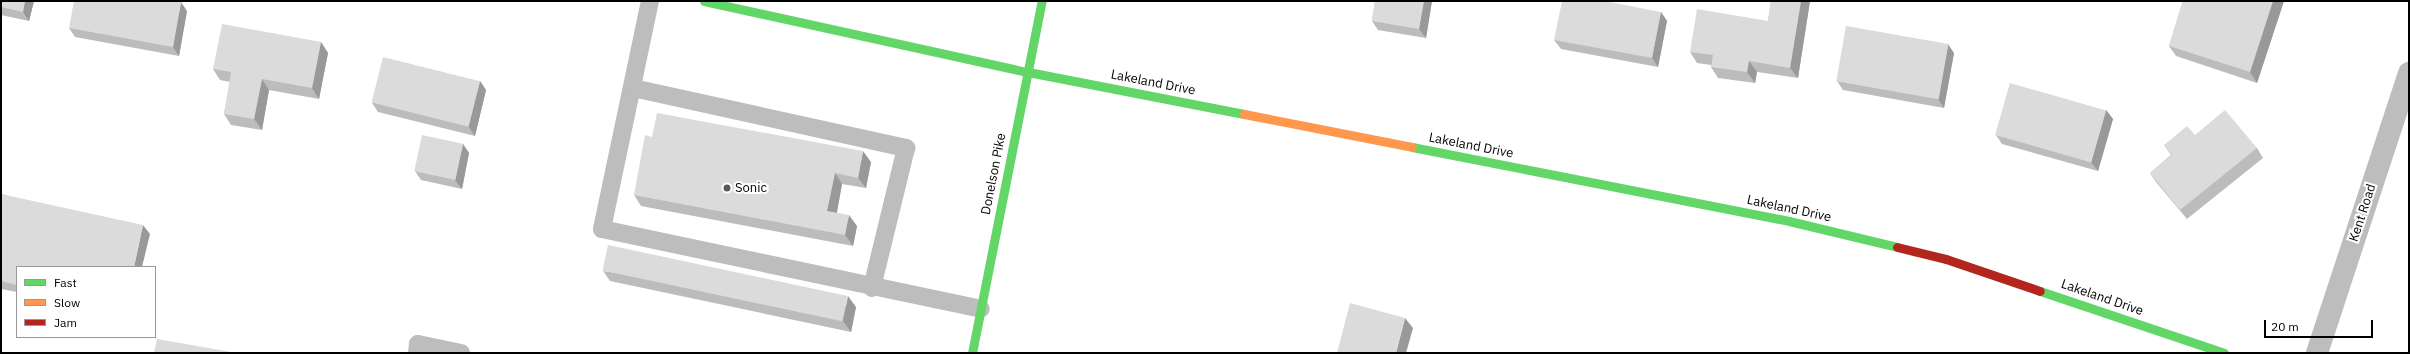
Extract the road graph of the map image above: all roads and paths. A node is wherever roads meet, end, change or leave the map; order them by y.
1 (650, 1) edge
2 (704, 1) edge
3 (1042, 1) edge
4 (726, 3) edge
5 (1028, 72) junction
6 (2409, 73) edge
7 (633, 88) junction
8 (872, 288) junction
9 (981, 308) junction
10 (416, 353) edge
11 (461, 353) edge
12 (972, 353) edge
13 (2224, 353) edge
14 (2317, 353) edge

1 - 7 lane
2 - 4 street, Lakeland Drive
3 - 5 street, Donelson Pike
4 - 5 street, Lakeland Drive
5 - 9 street, Donelson Pike
5 - 13 street, Lakeland Drive
6 - 14 street, Kent Road
7 - 8 lane
7 - 8 lane
8 - 9 lane
9 - 12 street, Donelson Pike
10 - 11 lane

